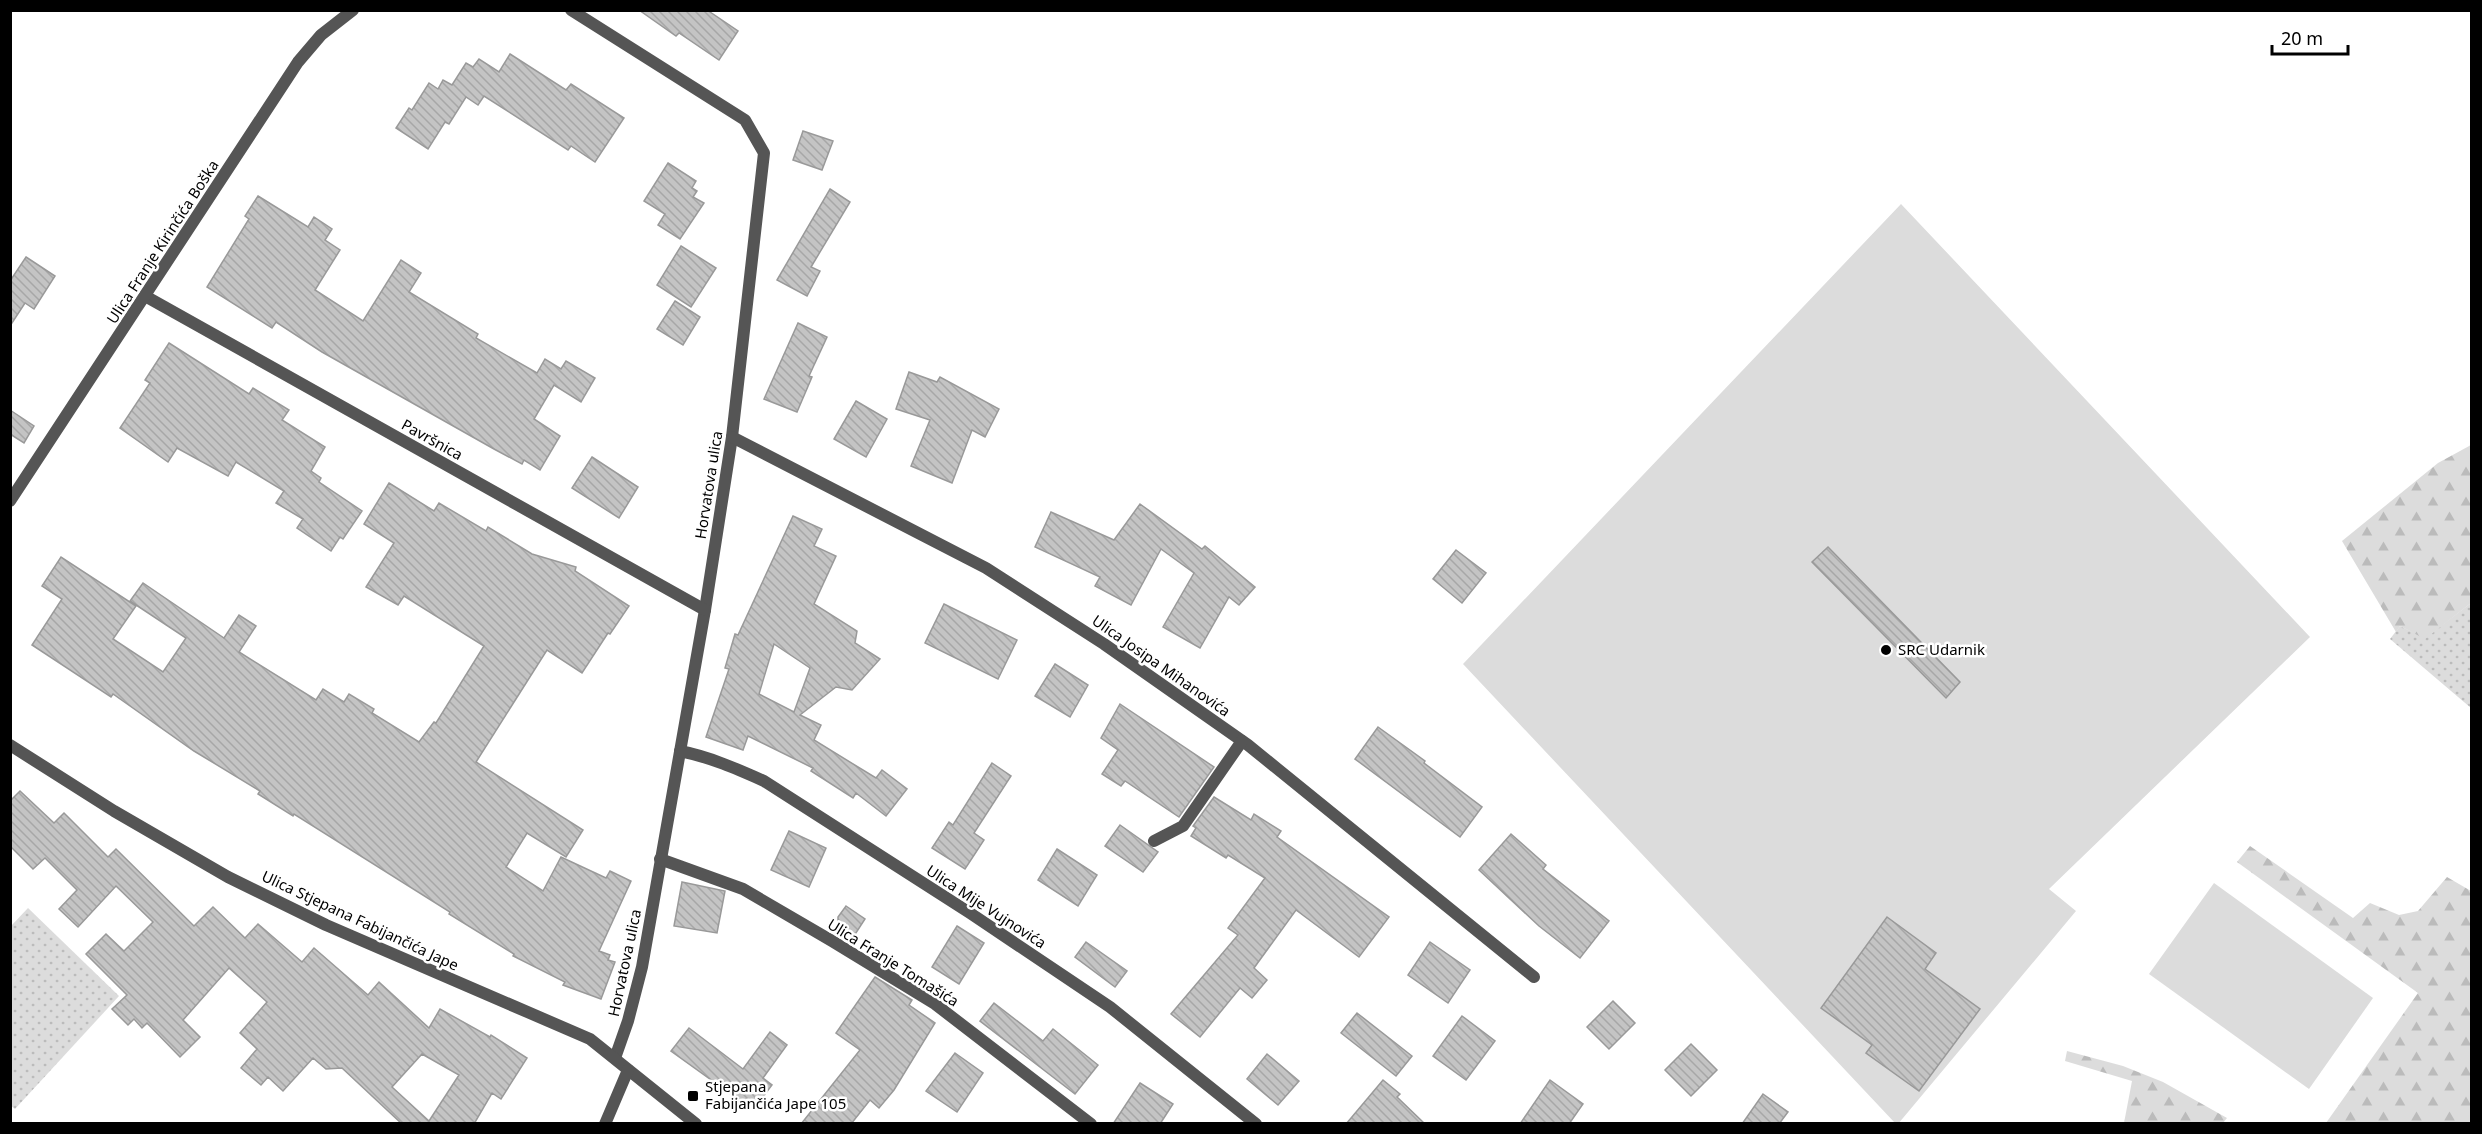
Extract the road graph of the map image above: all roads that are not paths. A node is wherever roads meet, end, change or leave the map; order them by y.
1 (353, 10) edge
2 (571, 10) edge
3 (145, 296) junction
4 (732, 437) junction
5 (10, 501) edge
6 (705, 610) junction
7 (1242, 741) junction
8 (10, 745) edge
9 (680, 751) junction
10 (1154, 841) dead end
11 (660, 859) junction
12 (1534, 977) dead end
13 (615, 1058) junction
14 (628, 1070) junction
15 (605, 1124) edge
16 (696, 1124) edge
17 (1091, 1124) edge
18 (1256, 1124) edge

1 - 3 street, Ulica Franje Kirinčića Boška
2 - 4 street, Horvatova ulica
3 - 5 street, Ulica Franje Kirinčića Boška
3 - 6 street, Pavršnica
4 - 6 street, Horvatova ulica
4 - 7 street, Ulica Josipa Mihanovića
6 - 9 street, Horvatova ulica
7 - 10 street
7 - 12 street, Ulica Josipa Mihanovića
8 - 13 street, Ulica Stjepana Fabijančića Jape
9 - 11 street, Horvatova ulica
9 - 18 street, Ulica Mije Vujnovića
11 - 13 street, Horvatova ulica
11 - 17 street, Ulica Franje Tomašića
13 - 14 street, Ulica Stjepana Fabijančića Jape
14 - 15 street
14 - 16 street, Ulica Stjepana Fabijančića Jape

